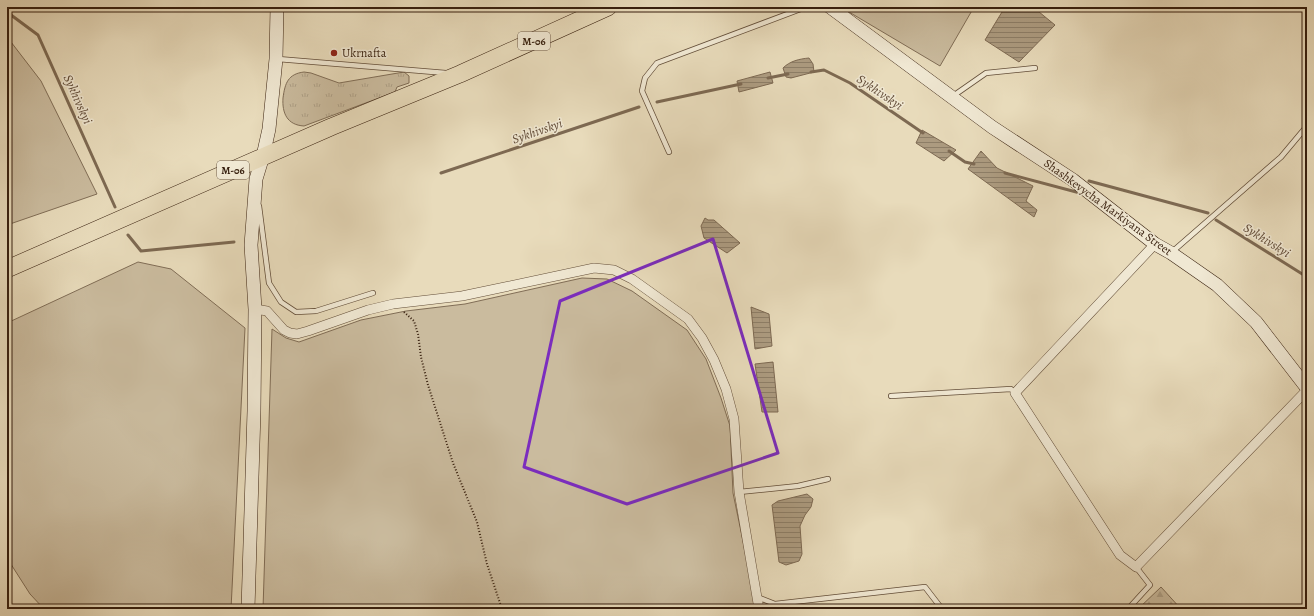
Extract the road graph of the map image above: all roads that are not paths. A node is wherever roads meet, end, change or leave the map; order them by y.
1 (276, 7) edge
2 (608, 7) edge
3 (806, 7) edge
4 (830, 7) edge
5 (276, 59) junction
6 (1035, 68) dead end
7 (460, 74) junction
8 (951, 97) junction
9 (1307, 126) edge
10 (669, 152) dead end
11 (263, 156) junction
12 (256, 179) junction
13 (1155, 244) junction
14 (1171, 253) junction
15 (7, 269) edge
16 (373, 293) dead end
17 (255, 309) junction
18 (1307, 389) edge
19 (1015, 392) junction
20 (891, 396) dead end
21 (828, 479) dead end
22 (739, 492) junction
23 (1136, 567) junction
24 (757, 597) junction
25 (248, 609) edge
26 (759, 609) edge
27 (942, 609) edge
28 (1128, 609) edge

1 - 5 street
2 - 7 highway, М-06
3 - 10 lane
4 - 8 street, Shashkevycha Markiyana Street
5 - 7 lane
5 - 11 street
6 - 8 lane
7 - 11 highway, М-06
8 - 13 street, Shashkevycha Markiyana Street
9 - 14 lane
11 - 12 street
11 - 15 highway, М-06
12 - 16 lane
12 - 17 street
13 - 14 street, Shashkevycha Markiyana Street
13 - 19 street
14 - 18 street, Shashkevycha Markiyana Street
17 - 22 street
17 - 25 street
18 - 23 street
19 - 20 lane
19 - 23 street
21 - 22 lane
22 - 24 street
23 - 28 lane
24 - 26 street
24 - 27 lane

